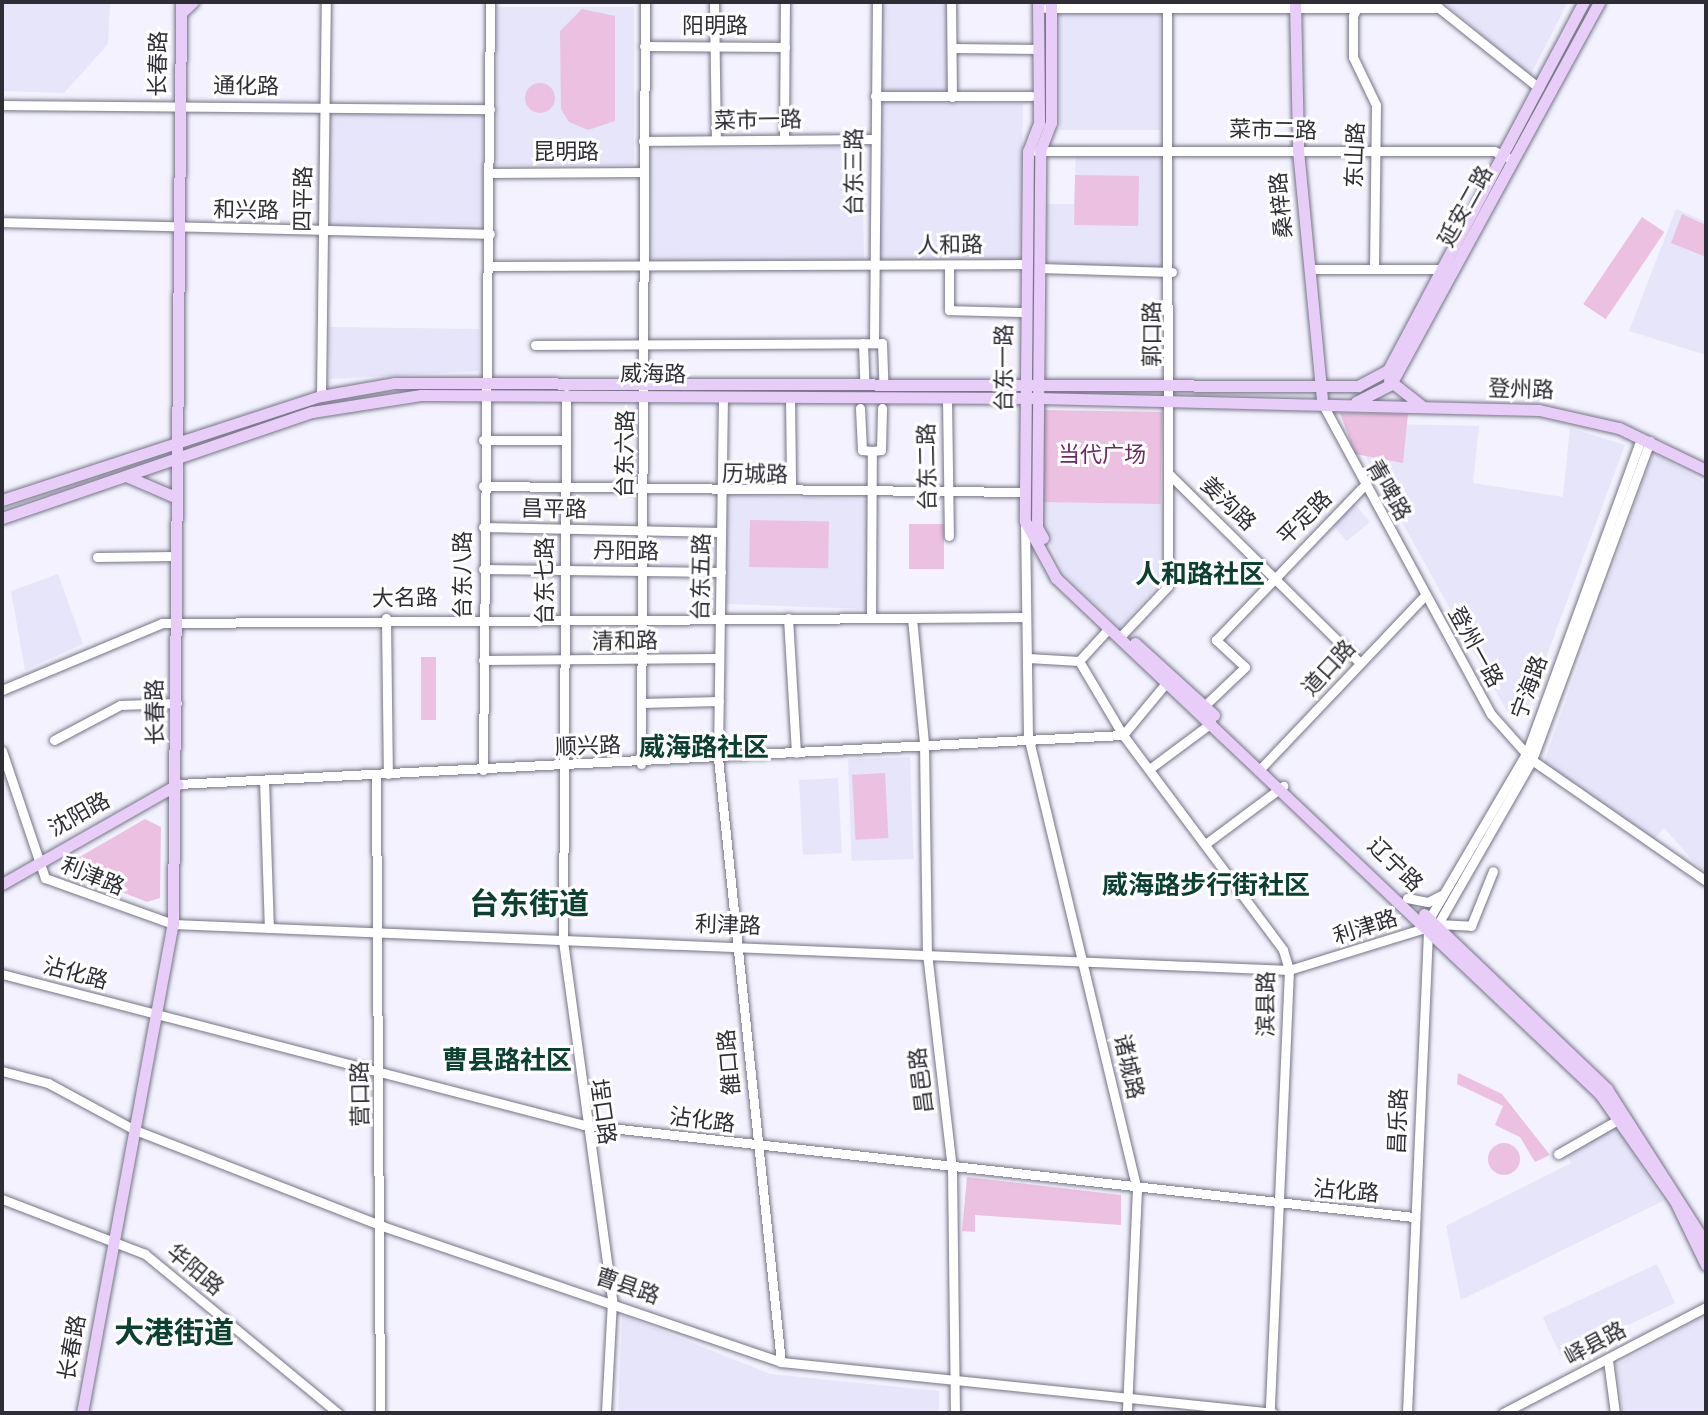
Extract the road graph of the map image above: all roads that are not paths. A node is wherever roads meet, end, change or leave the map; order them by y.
1 (193, 2) edge
2 (326, 2) edge
3 (490, 2) edge
4 (645, 2) edge
5 (714, 2) edge
6 (785, 2) edge
7 (877, 2) edge
8 (951, 2) edge
9 (1584, 2) edge
10 (1599, 2) edge
11 (1045, 5) edge
12 (1167, 6) edge
13 (1295, 6) edge
14 (1358, 6) edge
15 (181, 8) edge
16 (644, 46) junction
17 (715, 46) junction
18 (785, 47) junction
19 (952, 48) junction
20 (1039, 49) junction
21 (1539, 88) junction
22 (875, 96) junction
23 (1031, 96) dead end
24 (952, 97) junction
25 (2, 105) edge
26 (180, 106) junction
27 (324, 107) junction
28 (490, 109) junction
29 (789, 139) junction
30 (874, 139) junction
31 (716, 140) junction
32 (643, 141) junction
33 (1168, 148) junction
34 (1298, 150) junction
35 (1034, 151) junction
36 (1373, 151) junction
37 (1503, 155) junction
38 (1515, 161) junction
39 (642, 172) junction
40 (490, 173) junction
41 (2, 222) edge
42 (179, 229) junction
43 (323, 231) junction
44 (490, 234) junction
45 (949, 265) junction
46 (489, 266) junction
47 (641, 266) junction
48 (874, 266) junction
49 (1033, 266) junction
50 (1309, 269) junction
51 (1374, 269) junction
52 (1448, 270) junction
53 (1172, 272) junction
54 (1026, 312) junction
55 (869, 343) junction
56 (535, 345) dead end
57 (644, 345) junction
58 (1388, 370) junction
59 (864, 379) dead end
60 (883, 379) dead end
61 (489, 382) junction
62 (1032, 382) junction
63 (1391, 384) junction
64 (1172, 386) junction
65 (646, 388) junction
66 (566, 394) junction
67 (321, 396) junction
68 (723, 396) junction
69 (484, 397) junction
70 (790, 397) junction
71 (1322, 397) junction
72 (947, 398) junction
73 (1032, 398) junction
74 (1171, 401) junction
75 (1344, 404) junction
76 (860, 408) dead end
77 (882, 408) dead end
78 (1434, 409) junction
79 (1645, 439) junction
80 (484, 440) junction
81 (565, 440) junction
82 (175, 443) junction
83 (872, 451) junction
84 (175, 458) junction
85 (1706, 470) edge
86 (1170, 475) junction
87 (125, 476) junction
88 (791, 484) dead end
89 (485, 486) junction
90 (565, 488) junction
91 (1362, 488) junction
92 (645, 491) junction
93 (1026, 492) junction
94 (722, 493) junction
95 (947, 493) junction
96 (874, 495) junction
97 (175, 497) junction
98 (2, 500) edge
99 (2, 518) edge
100 (1031, 524) junction
101 (485, 528) junction
102 (565, 529) junction
103 (644, 531) junction
104 (721, 532) junction
105 (949, 536) dead end
106 (176, 556) junction
107 (97, 557) dead end
108 (485, 569) junction
109 (565, 570) junction
110 (643, 571) junction
111 (721, 572) junction
112 (1276, 577) junction
113 (1424, 596) junction
114 (485, 616) junction
115 (565, 617) junction
116 (642, 617) junction
117 (871, 617) junction
118 (1026, 617) junction
119 (386, 618) junction
120 (788, 618) junction
121 (912, 618) junction
122 (720, 619) junction
123 (177, 623) junction
124 (1109, 628) junction
125 (1122, 636) junction
126 (719, 658) junction
127 (1028, 658) junction
128 (484, 660) junction
129 (563, 661) junction
130 (642, 661) junction
131 (1079, 661) junction
132 (1360, 663) junction
133 (1166, 683) junction
134 (2, 690) edge
135 (719, 701) junction
136 (177, 703) junction
137 (641, 703) junction
138 (1201, 709) junction
139 (1211, 723) junction
140 (1123, 735) junction
141 (1028, 736) junction
142 (54, 740) dead end
143 (924, 743) junction
144 (2, 751) edge
145 (796, 753) junction
146 (1529, 756) junction
147 (718, 758) junction
148 (641, 764) junction
149 (1264, 765) junction
150 (560, 767) junction
151 (1152, 767) junction
152 (485, 770) junction
153 (388, 774) junction
154 (376, 775) junction
155 (264, 780) junction
156 (178, 784) junction
157 (1283, 786) junction
158 (1208, 842) junction
159 (35, 865) junction
160 (1493, 871) dead end
161 (1706, 881) edge
162 (2, 884) edge
163 (1444, 892) junction
164 (1407, 898) junction
165 (1432, 923) junction
166 (173, 924) junction
167 (269, 928) junction
168 (378, 934) junction
169 (563, 941) junction
170 (739, 947) junction
171 (927, 953) junction
172 (1084, 963) junction
173 (1289, 970) junction
174 (2, 974) edge
175 (157, 1017) junction
176 (380, 1069) junction
177 (2, 1071) edge
178 (1621, 1118) junction
179 (584, 1125) junction
180 (135, 1130) junction
181 (757, 1146) junction
182 (1558, 1154) dead end
183 (952, 1170) junction
184 (1137, 1189) junction
185 (2, 1199) edge
186 (1279, 1205) junction
187 (1414, 1217) junction
188 (382, 1226) junction
189 (114, 1236) junction
190 (1706, 1244) edge
191 (1705, 1260) edge
192 (612, 1301) junction
193 (1706, 1307) edge
194 (1608, 1360) junction
195 (781, 1362) junction
196 (957, 1380) junction
197 (1127, 1396) junction
198 (82, 1413) edge
199 (338, 1413) edge
200 (380, 1413) edge
201 (606, 1413) edge
202 (955, 1413) edge
203 (1127, 1413) edge
204 (1270, 1413) edge
205 (1407, 1413) edge
206 (1503, 1413) edge
207 (1615, 1413) edge

1 - 15 main road
2 - 27 street, 四平路
3 - 28 street, 台东八路
4 - 16 street, 台东六路
5 - 17 street
6 - 18 street
7 - 22 street, 台东三路
8 - 19 street
9 - 21 main road, 延安二路
10 - 38 main road, 延安二路
11 - 12 street
11 - 20 main road, 台东一路
11 - 35 main road, 台东一路
12 - 13 street
12 - 33 street, 郭口路
13 - 14 street
13 - 34 main road, 桑梓路
14 - 21 street
14 - 36 street, 东山路
15 - 26 main road, 长春路
16 - 17 street, 阳明路
16 - 32 street, 台东六路
17 - 18 street, 阳明路
17 - 31 street
18 - 29 street
19 - 20 street
19 - 24 street
20 - 35 main road, 台东一路
21 - 37 main road, 延安二路
22 - 24 street
22 - 30 street, 台东三路
23 - 24 street
25 - 26 street, 通化路
26 - 27 street, 通化路
26 - 42 main road, 长春路
27 - 28 street, 通化路
27 - 43 street, 四平路
28 - 40 street, 台东八路
29 - 30 street, 菜市一路
29 - 31 street, 菜市一路
30 - 48 street, 台东三路
31 - 32 street, 菜市一路
32 - 39 street, 台东六路
33 - 34 street, 菜市二路
33 - 35 street, 菜市二路
33 - 53 street, 郭口路
34 - 36 street, 菜市二路
34 - 50 main road, 桑梓路
35 - 49 main road, 台东一路
36 - 37 street, 菜市二路
36 - 51 street, 东山路
37 - 38 street, 菜市二路
37 - 52 main road, 延安二路
38 - 52 main road, 延安二路
39 - 40 street, 昆明路
39 - 47 street, 台东六路
40 - 44 street, 台东八路
41 - 42 street, 和兴路
42 - 43 street, 和兴路
42 - 82 main road, 长春路
43 - 44 street, 和兴路
43 - 67 street, 四平路
44 - 46 street, 台东八路
45 - 48 street, 人和路
45 - 49 street, 人和路
45 - 54 street
46 - 47 street
46 - 61 street, 台东八路
47 - 48 street
47 - 57 street, 台东六路
48 - 55 street, 台东三路
49 - 53 street, 人和路
49 - 54 main road, 台东一路
49 - 62 main road, 台东一路
50 - 51 street
50 - 71 main road, 桑梓路
51 - 52 street
52 - 58 main road, 延安二路
52 - 63 main road, 延安二路
53 - 64 street, 郭口路
54 - 62 main road, 台东一路
55 - 57 street
55 - 59 street
55 - 60 street
56 - 57 street
57 - 65 street, 台东六路
58 - 63 main road
58 - 71 main road
61 - 65 main road, 威海路
61 - 67 main road, 威海路
61 - 69 street, 台东八路
62 - 64 main road, 威海路
62 - 65 main road, 威海路
62 - 73 main road, 台东一路
63 - 75 main road
63 - 78 main road
64 - 71 main road, 威海路
64 - 74 street, 郭口路
65 - 66 main road, 威海路
65 - 68 main road, 威海路
65 - 92 street, 台东六路
66 - 69 main road, 威海路
66 - 81 street, 台东七路
67 - 82 main road, 威海路
68 - 70 main road, 威海路
68 - 94 street, 台东五路
69 - 80 street, 台东八路
69 - 84 main road, 威海路
70 - 72 main road, 威海路
70 - 88 street
71 - 74 main road, 威海路
71 - 75 main road, 登州路
71 - 91 street, 青啤路
72 - 73 main road, 威海路
72 - 95 street, 台东二路
73 - 74 main road, 威海路
73 - 93 main road, 台东一路
73 - 100 main road, 台东一路
74 - 86 street, 郭口路
75 - 78 main road, 登州路
76 - 83 street
77 - 83 street
78 - 79 main road, 登州路
79 - 85 main road, 登州路
79 - 146 street, 宁海路
80 - 81 street
80 - 89 street, 台东八路
81 - 90 street, 台东七路
82 - 84 main road, 长春路
82 - 98 main road, 威海路
83 - 96 street
84 - 87 main road, 威海路
84 - 97 main road, 长春路
86 - 112 street, 姜沟路
86 - 125 street, 郭口路
87 - 97 main road
87 - 99 main road, 威海路
89 - 90 street, 历城路
89 - 101 street, 台东八路
90 - 92 street, 历城路
90 - 102 street, 台东七路
91 - 112 street, 平定路
91 - 113 street, 青啤路
92 - 94 street, 历城路
92 - 103 street, 台东六路
93 - 95 street, 历城路
93 - 100 main road, 台东一路
94 - 96 street, 历城路
94 - 104 street, 台东五路
95 - 96 street, 历城路
95 - 105 street, 台东二路
96 - 117 street
97 - 106 main road, 长春路
100 - 118 street, 台东一路
100 - 124 main road, 辽宁路
100 - 125 main road, 辽宁路
101 - 102 street, 昌平路
101 - 108 street, 台东八路
102 - 103 street, 昌平路
102 - 109 street, 台东七路
103 - 104 street, 昌平路
103 - 110 street, 台东六路
104 - 111 street, 台东五路
106 - 107 street
106 - 123 main road, 长春路
108 - 109 street, 丹阳路
108 - 114 street, 台东八路
109 - 110 street, 丹阳路
109 - 115 street, 台东七路
110 - 111 street, 丹阳路
110 - 116 street, 台东六路
111 - 122 street, 台东五路
112 - 132 street, 姜沟路
112 - 138 street, 平定路
113 - 132 street, 道口路
113 - 146 street, 登州一路
114 - 115 street, 大名路
114 - 119 street, 大名路
114 - 128 street, 台东八路
115 - 116 street, 大名路
115 - 129 street, 台东七路
116 - 122 street, 大名路
116 - 130 street, 台东六路
117 - 120 street, 大名路
117 - 121 street
118 - 121 street
118 - 127 street, 台东一路
119 - 123 street, 大名路
119 - 153 street
120 - 122 street, 大名路
120 - 145 street
121 - 143 street
122 - 126 street, 台东五路
123 - 134 street, 大名路
123 - 136 main road, 长春路
124 - 125 main road, 辽宁路
124 - 131 street
125 - 133 main road, 辽宁路
125 - 138 main road, 辽宁路
126 - 130 street, 清和路
126 - 135 street, 台东五路
127 - 131 street
127 - 141 street, 台东一路
128 - 129 street, 清和路
128 - 152 street, 台东八路
129 - 130 street, 清和路
129 - 150 street, 台东七路
130 - 137 street, 台东六路
131 - 140 street, 滨县路
132 - 149 street, 道口路
133 - 138 main road, 辽宁路
133 - 140 street
135 - 137 street
135 - 147 street, 台东五路
136 - 142 street
136 - 156 main road, 长春路
137 - 148 street, 台东六路
138 - 139 main road, 辽宁路
138 - 149 main road, 辽宁路
139 - 149 main road, 辽宁路
139 - 151 street
140 - 141 street, 顺兴路
140 - 151 street, 滨县路
141 - 143 street, 顺兴路
141 - 172 street, 诸城路
143 - 145 street, 顺兴路
143 - 171 street, 昌邑路
144 - 159 street
145 - 147 street, 顺兴路
146 - 161 street
146 - 163 street, 宁海路
146 - 165 street, 宁海路
147 - 148 street, 顺兴路
147 - 170 street, 雒口路
148 - 150 street, 顺兴路
149 - 157 main road, 辽宁路
149 - 164 main road, 辽宁路
150 - 152 street, 顺兴路
150 - 169 street, 埕口路
151 - 158 street, 滨县路
152 - 153 street, 顺兴路
153 - 154 street, 顺兴路
154 - 155 street, 顺兴路
154 - 168 street, 营口路
155 - 156 street, 顺兴路
155 - 167 street
156 - 159 main road, 沈阳路
156 - 166 main road, 长春路
157 - 158 street
157 - 165 main road, 辽宁路
158 - 173 street, 滨县路
159 - 162 main road, 沈阳路
159 - 166 street, 利津路
160 - 165 street
163 - 164 street
163 - 165 street, 宁海路
164 - 165 main road, 辽宁路
165 - 173 street, 利津路
165 - 178 main road, 辽宁路
165 - 187 street, 昌乐路
165 - 190 main road, 辽宁路
166 - 167 street, 利津路
166 - 175 main road, 长春路
167 - 168 street, 利津路
168 - 169 street, 利津路
168 - 176 street, 营口路
169 - 170 street, 利津路
169 - 179 street, 埕口路
170 - 171 street, 利津路
170 - 181 street, 雒口路
171 - 172 street, 利津路
171 - 183 street, 昌邑路
172 - 173 street, 利津路
172 - 184 street, 诸城路
173 - 186 street, 滨县路
174 - 175 street, 沾化路
175 - 176 street, 沾化路
175 - 180 main road, 长春路
176 - 179 street, 沾化路
176 - 188 street, 营口路
177 - 180 street, 曹县路
178 - 182 street
178 - 191 main road, 辽宁路
179 - 181 street, 沾化路
179 - 192 street, 埕口路
180 - 188 street, 曹县路
180 - 189 main road, 长春路
181 - 183 street, 沾化路
181 - 195 street, 雒口路
183 - 184 street, 沾化路
183 - 196 street, 昌邑路
184 - 186 street, 沾化路
184 - 197 street, 诸城路
185 - 189 street, 华阳路
186 - 187 street, 沾化路
186 - 204 street, 滨县路
187 - 205 street, 昌乐路
188 - 192 street, 曹县路
188 - 200 street, 营口路
189 - 198 main road, 长春路
189 - 199 street, 华阳路
192 - 195 street, 曹县路
192 - 201 street, 埕口路
193 - 194 street, 峄县路
194 - 206 street, 峄县路
194 - 207 street
195 - 196 street, 曹县路
196 - 197 street, 曹县路
196 - 202 street, 昌邑路
197 - 203 street, 诸城路
197 - 204 street, 曹县路

